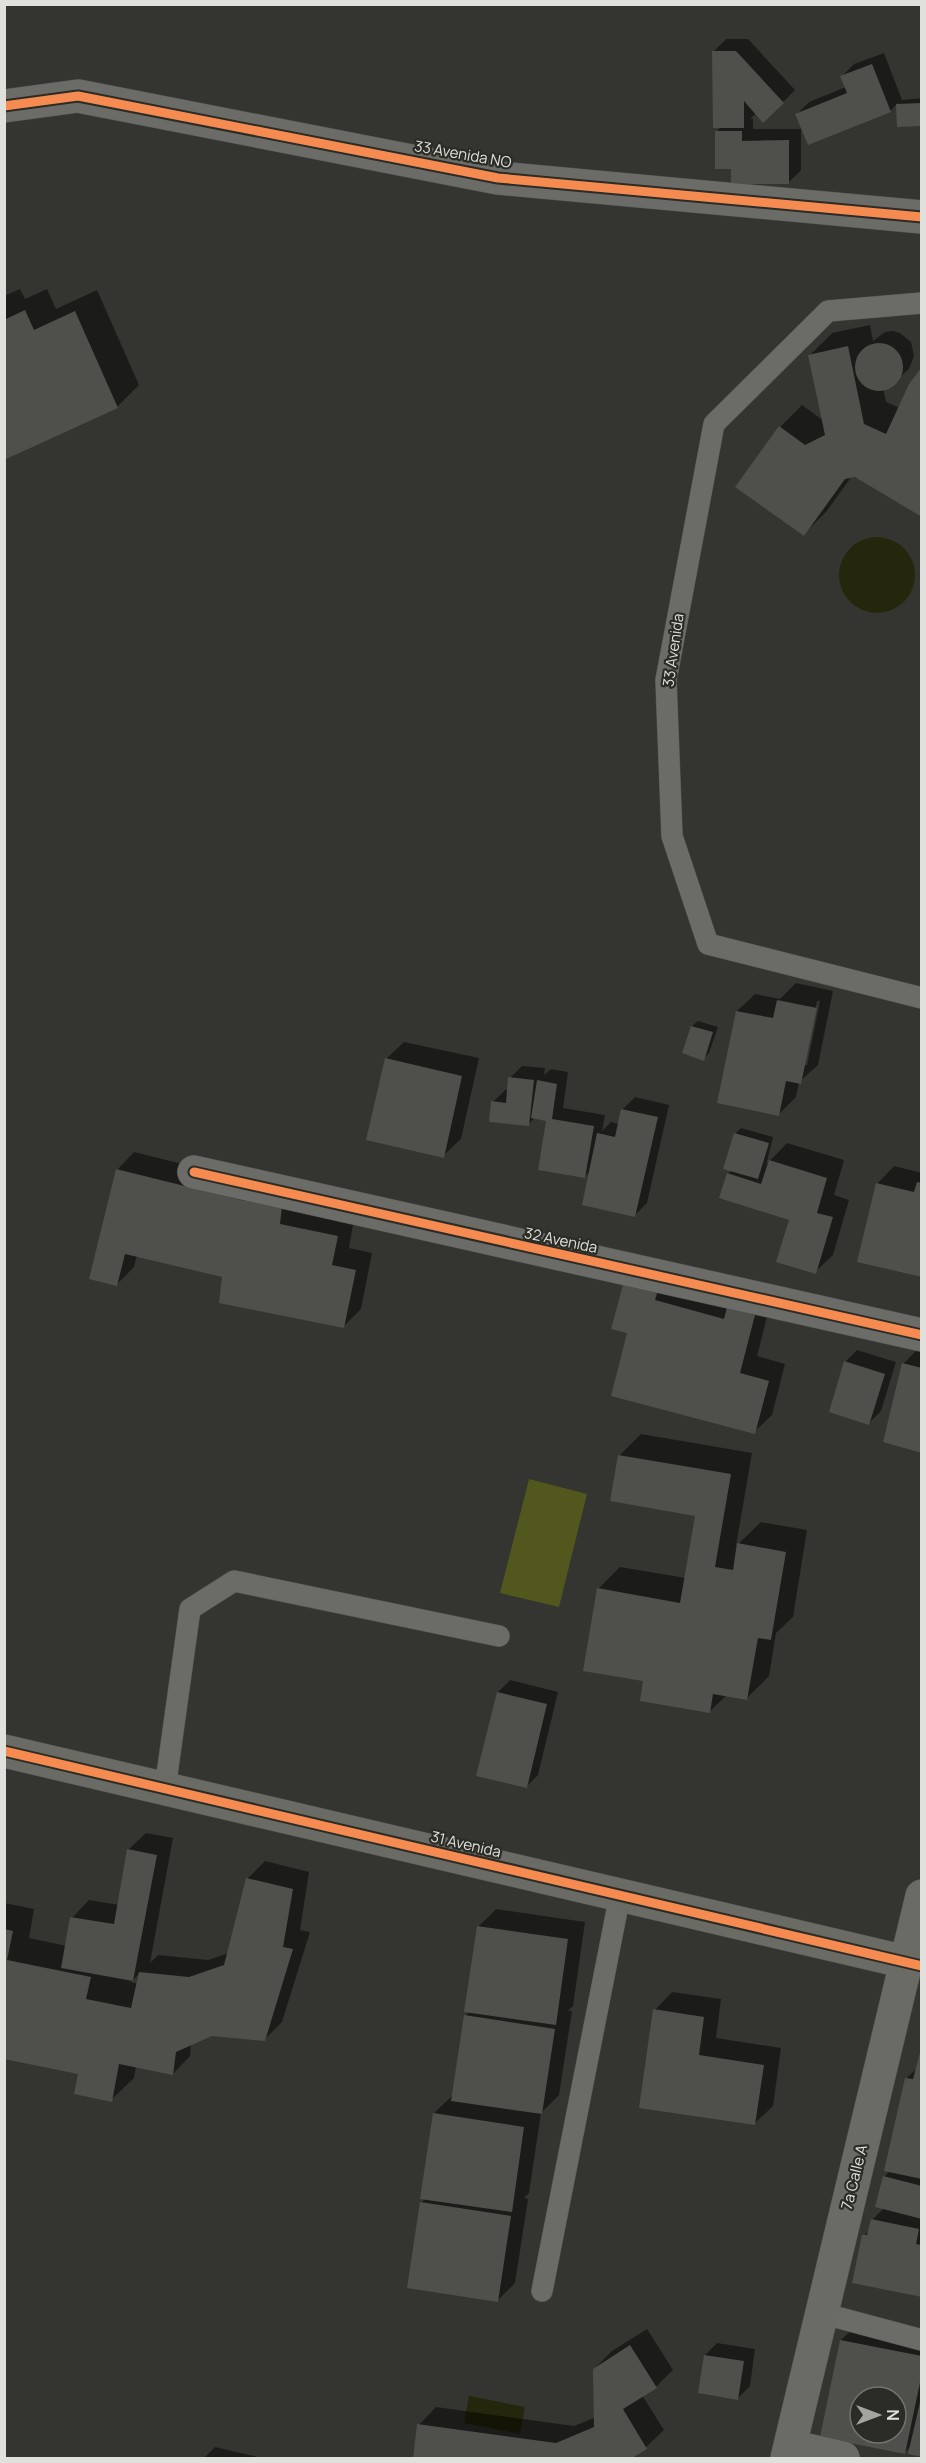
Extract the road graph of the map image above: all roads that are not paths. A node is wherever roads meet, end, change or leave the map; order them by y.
1 (4, 106) edge
2 (921, 217) edge
3 (921, 303) edge
4 (921, 998) edge
5 (194, 1173) dead end
6 (921, 1335) edge
7 (499, 1636) dead end
8 (4, 1751) edge
9 (165, 1789) junction
10 (620, 1895) junction
11 (921, 1896) edge
12 (914, 1964) edge
13 (542, 2291) dead end
14 (821, 2313) junction
15 (921, 2340) edge
16 (788, 2452) edge
17 (843, 2458) edge

1 - 2 street, 33 Avenida NO
3 - 4 lane, 33 Avenida
5 - 6 street, 32 Avenida
7 - 9 lane
8 - 9 street, 31 Avenida
9 - 10 street, 31 Avenida
10 - 12 street, 31 Avenida
10 - 13 lane
11 - 12 street, 7a Calle A
12 - 14 street, 7a Calle A
14 - 15 lane
14 - 16 street, 7a Calle A
16 - 17 street

